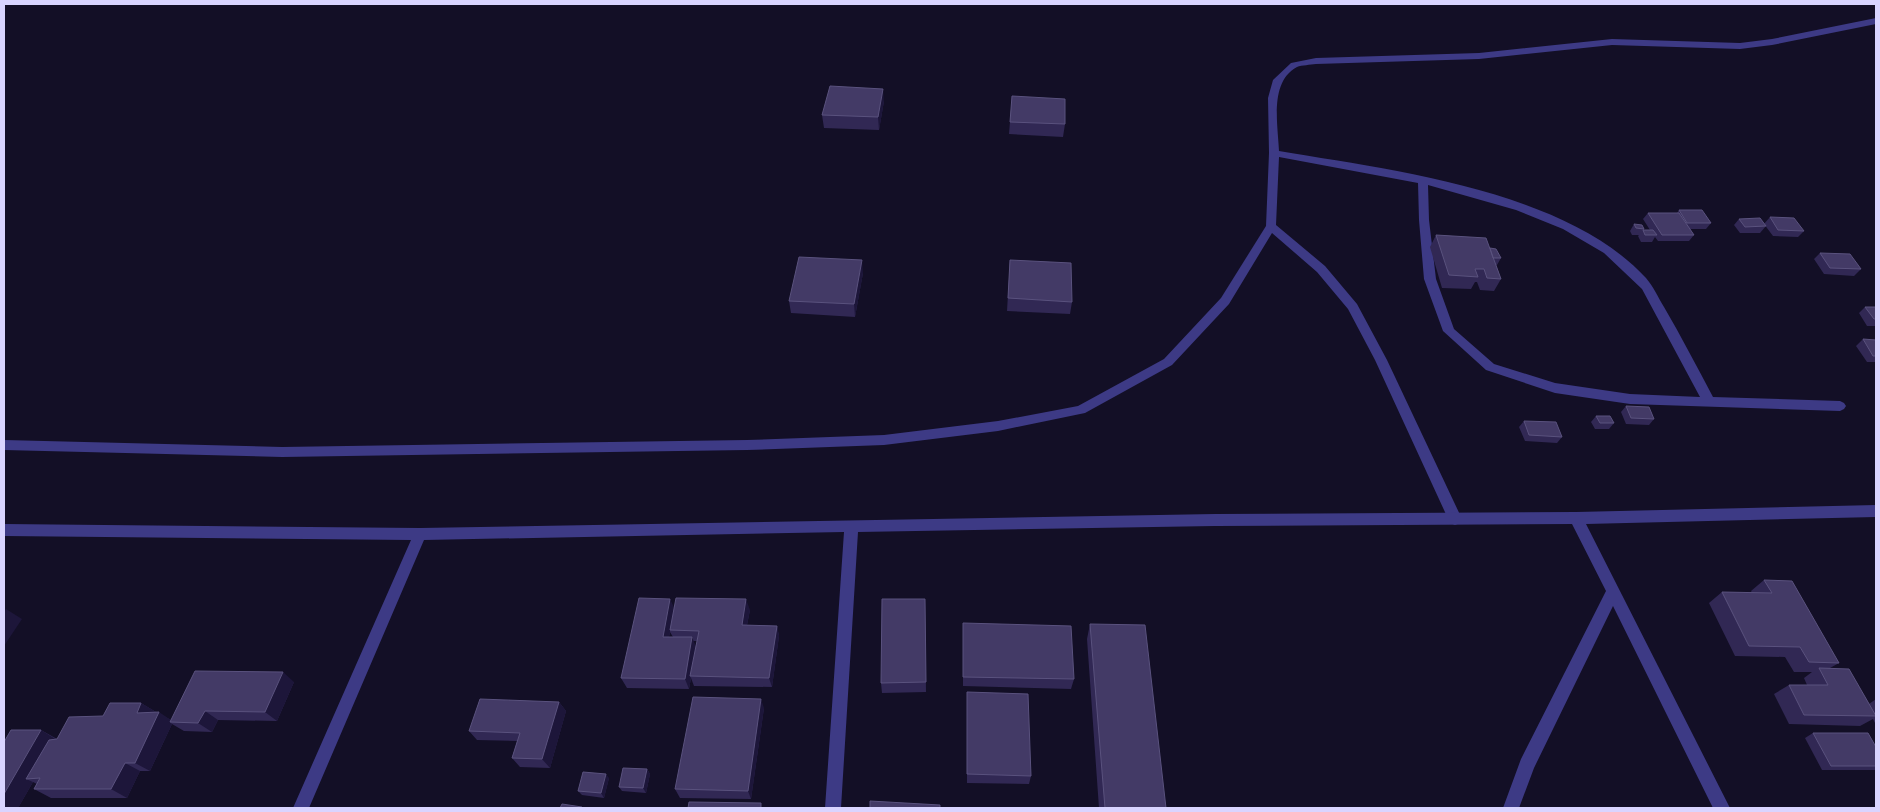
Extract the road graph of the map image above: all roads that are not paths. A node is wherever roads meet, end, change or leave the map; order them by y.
1 (1876, 21) edge
2 (1274, 153) junction
3 (1423, 180) junction
4 (1271, 226) junction
5 (1709, 402) junction
6 (1840, 406) dead end
7 (4, 445) edge
8 (1876, 512) edge
9 (1576, 518) junction
10 (1455, 519) junction
11 (851, 527) junction
12 (4, 530) edge
13 (420, 534) junction
14 (1613, 591) junction
15 (301, 808) edge
16 (833, 808) edge
17 (1511, 808) edge
18 (1722, 808) edge

1 - 2 street
2 - 3 street
2 - 4 street
3 - 5 street
3 - 5 street
4 - 7 street
4 - 10 street
5 - 6 street
8 - 9 street
9 - 10 street
9 - 14 street
10 - 11 street
11 - 13 street
11 - 16 street
12 - 13 street
13 - 15 street
14 - 17 street
14 - 18 street

